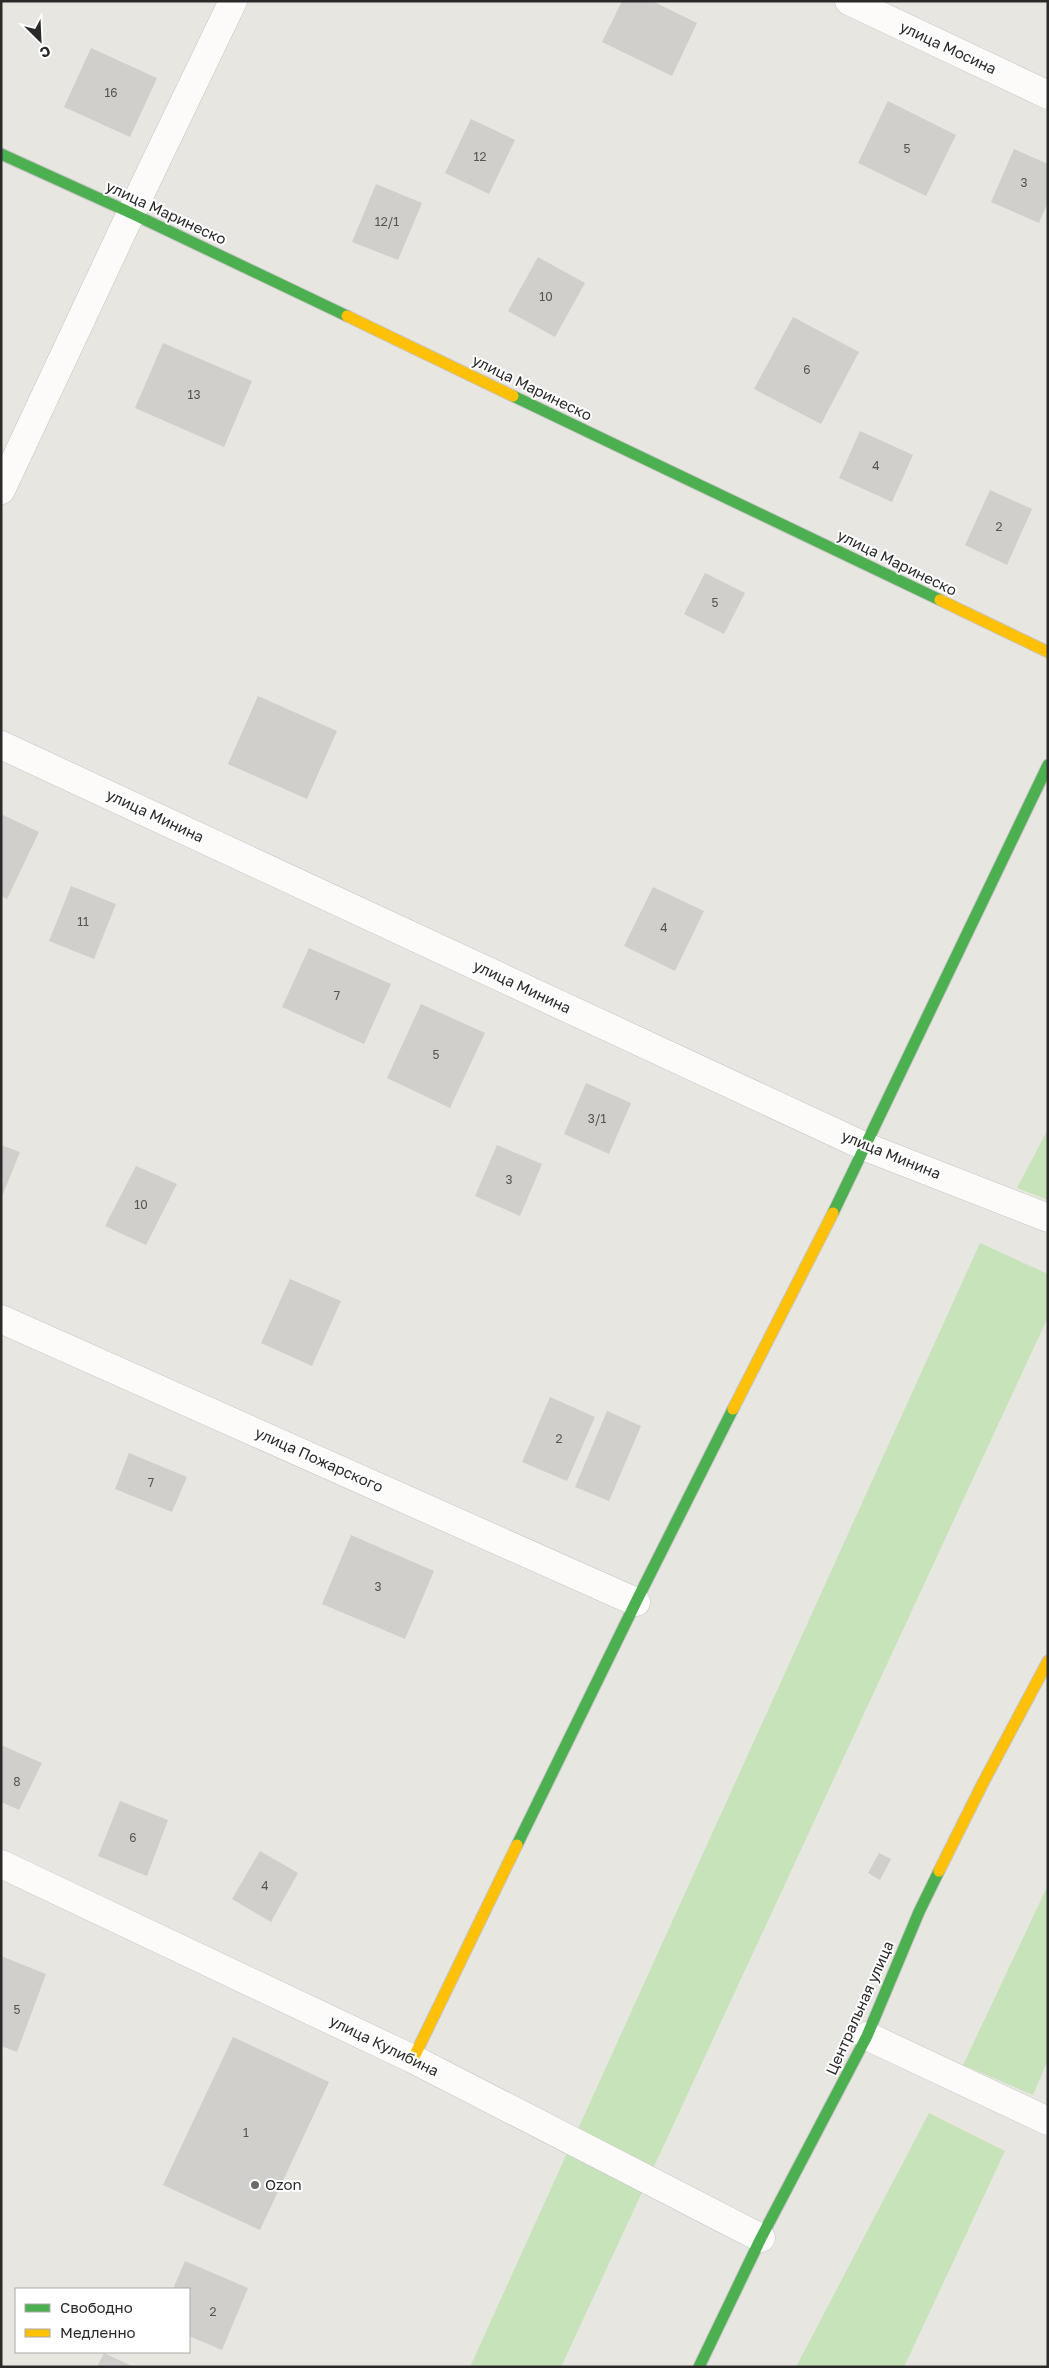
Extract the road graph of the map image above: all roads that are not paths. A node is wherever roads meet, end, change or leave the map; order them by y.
1 (234, 1) edge
2 (849, 1) edge
3 (1048, 95) edge
4 (1, 154) edge
5 (131, 213) junction
6 (1, 490) edge
7 (1048, 652) edge
8 (1, 745) edge
9 (1048, 765) edge
10 (866, 1147) junction
11 (1048, 1218) edge
12 (1, 1319) edge
13 (636, 1602) junction
14 (1048, 1661) edge
15 (1, 1864) edge
16 (867, 2036) junction
17 (413, 2059) junction
18 (1048, 2121) edge
19 (762, 2238) junction
20 (698, 2367) edge

1 - 5 street
2 - 3 street, улица Мосина
4 - 5 street, улица Маринеско
5 - 6 street
5 - 7 street, улица Маринеско
8 - 10 street, улица Минина
9 - 10 street
10 - 11 street, улица Минина
10 - 13 street
12 - 13 street, улица Пожарского
13 - 17 street
14 - 16 street, Центральная улица
15 - 17 street, улица Кулибина
16 - 18 street
16 - 19 street, Центральная улица
17 - 19 street, улица Кулибина
19 - 20 street, Центральная улица

